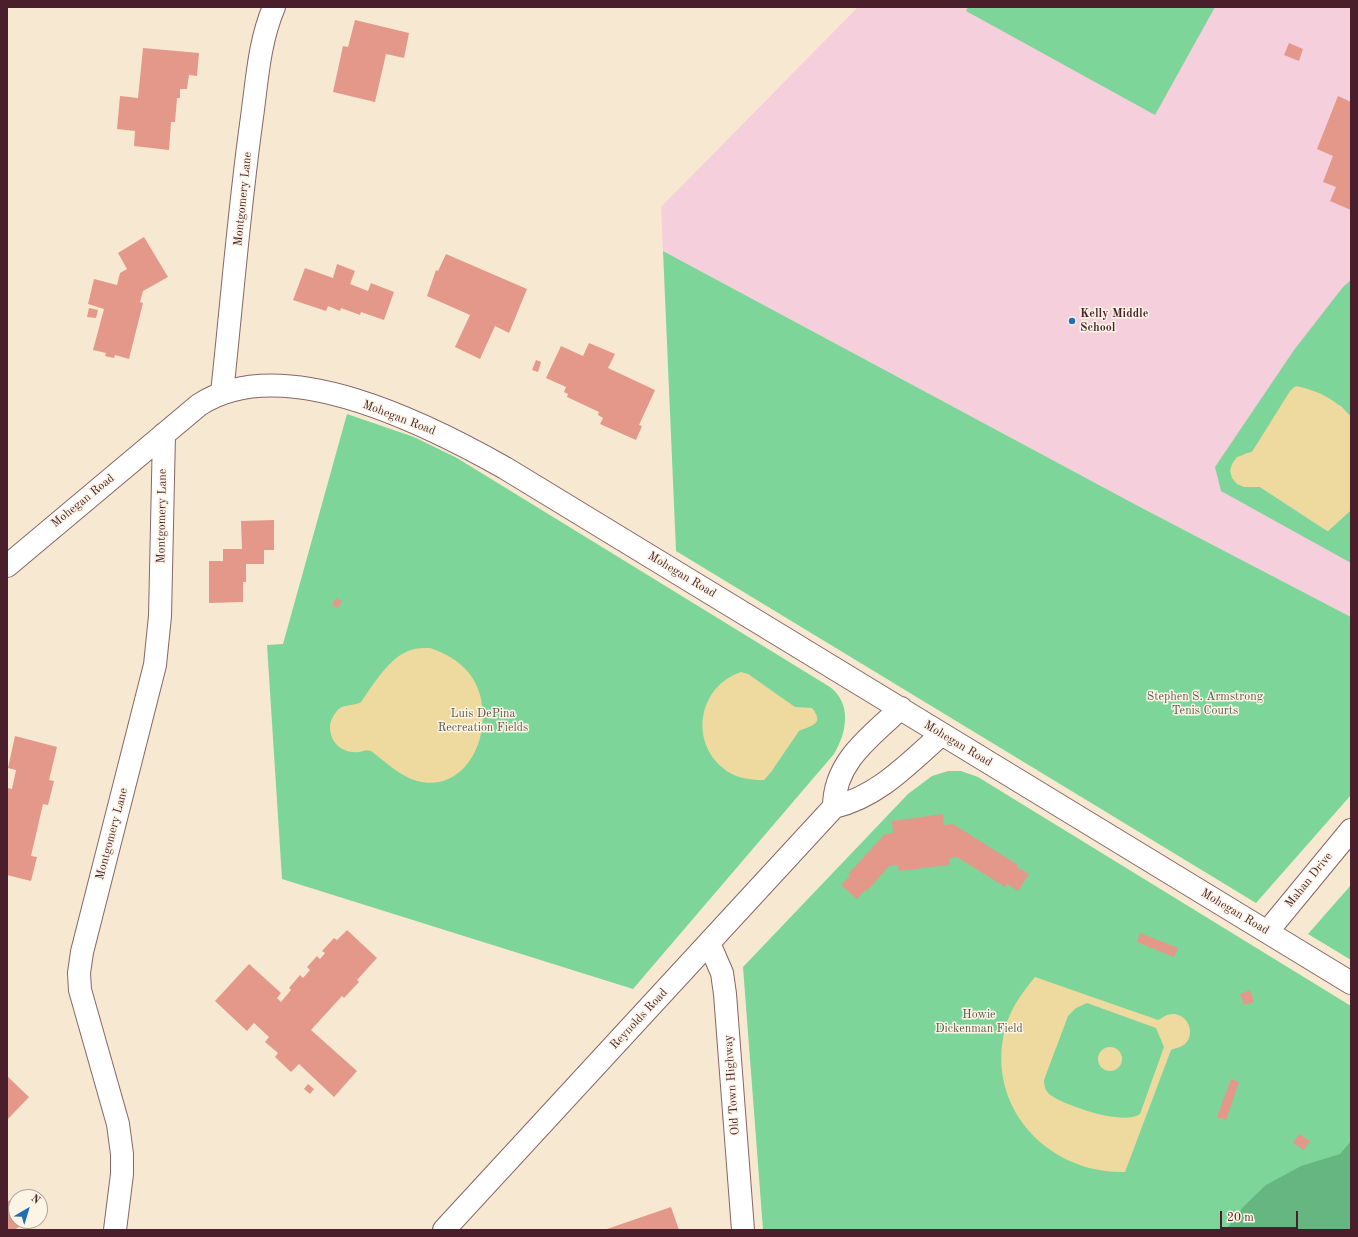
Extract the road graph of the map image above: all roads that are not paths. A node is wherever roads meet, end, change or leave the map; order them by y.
1 (274, 7) edge
2 (222, 393) junction
3 (164, 434) junction
4 (7, 566) edge
5 (901, 708) junction
6 (942, 734) junction
7 (834, 807) junction
8 (1351, 830) edge
9 (1267, 932) junction
10 (709, 944) junction
11 (1351, 983) edge
12 (115, 1230) edge
13 (444, 1230) edge
14 (743, 1230) edge

1 - 2 street, Montgomery Lane
2 - 3 street, Mohegan Road
2 - 5 street, Mohegan Road
3 - 4 street, Mohegan Road
3 - 12 street, Montgomery Lane
5 - 6 street, Mohegan Road
5 - 7 street
6 - 7 street
6 - 9 street, Mohegan Road
7 - 10 street, Reynolds Road
8 - 9 street, Mahan Drive
9 - 11 street, Mohegan Road
10 - 13 street, Reynolds Road
10 - 14 street, Old Town Highway

